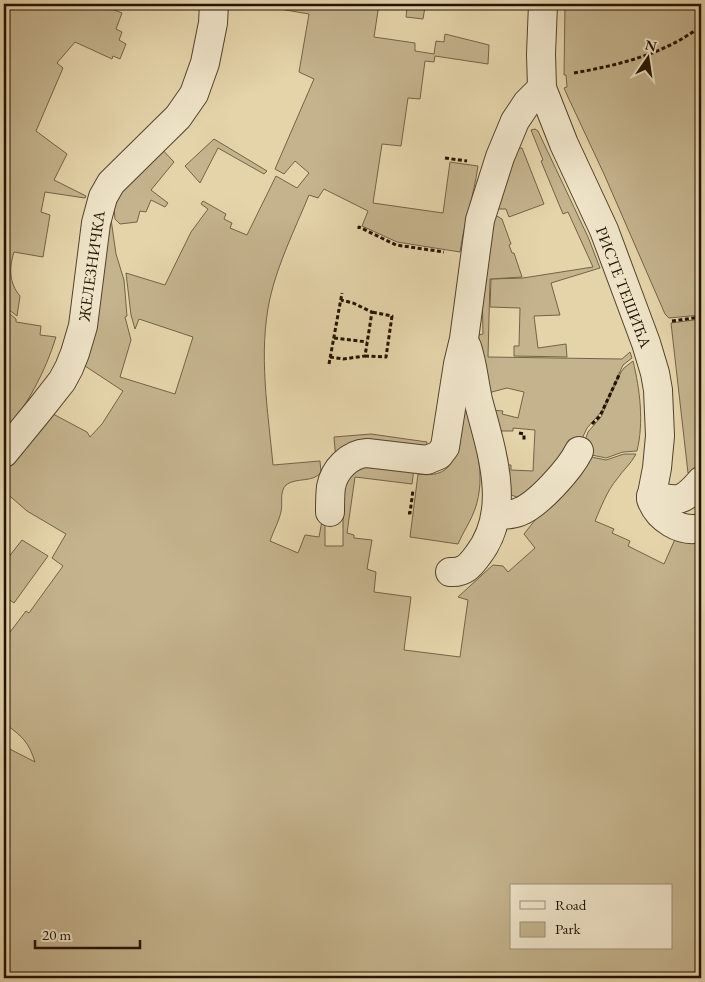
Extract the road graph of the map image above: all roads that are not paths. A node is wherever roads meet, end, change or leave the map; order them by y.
1 (214, 4) edge
2 (543, 4) edge
3 (542, 88) junction
4 (464, 339) junction
5 (579, 451) road end
6 (4, 453) edge
7 (701, 481) edge
8 (651, 496) junction
9 (330, 512) dead end
10 (496, 515) junction
11 (701, 528) edge
12 (450, 572) dead end

1 - 6 street, ЖЕЛЕЗНИЧКА
2 - 3 street, РИСТЕ ТЕШИЋА
3 - 4 street
3 - 8 street, РИСТЕ ТЕШИЋА
4 - 9 street
4 - 10 street
5 - 10 street
7 - 8 street
8 - 11 street
10 - 12 street

